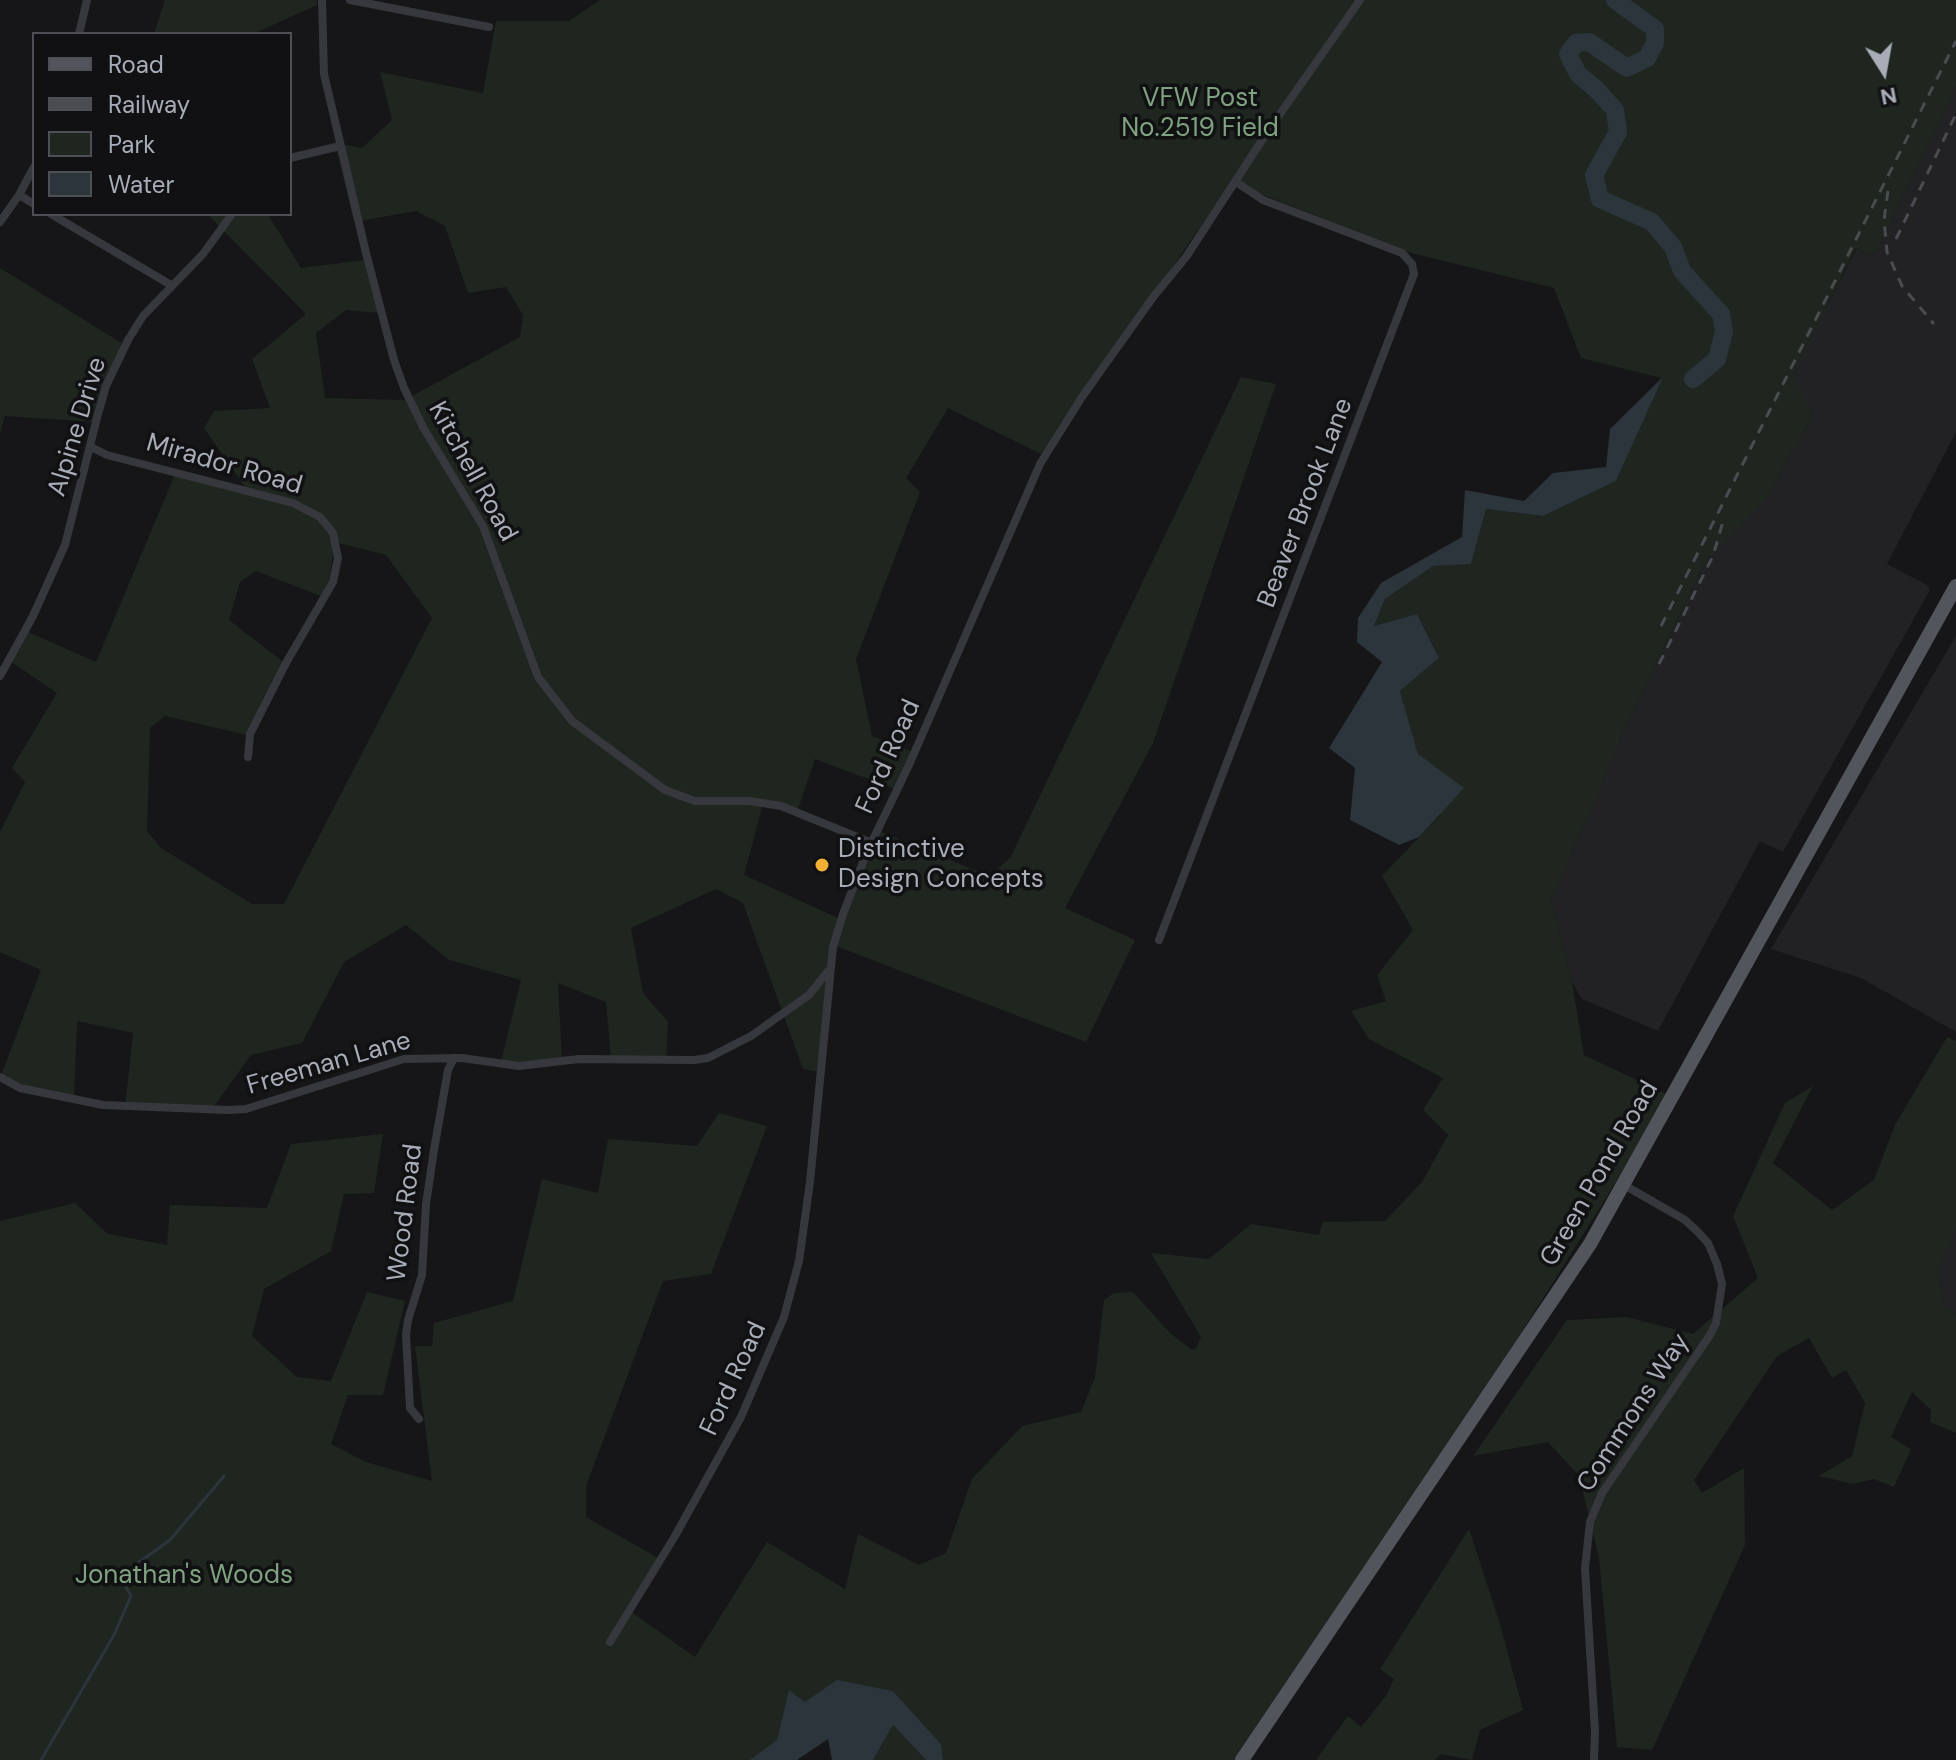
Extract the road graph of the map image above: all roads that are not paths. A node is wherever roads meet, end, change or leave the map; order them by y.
1 (87, 0) edge
2 (322, 0) edge
3 (350, 0) edge
4 (1360, 0) edge
5 (489, 27) dead end
6 (79, 32) edge
7 (340, 146) junction
8 (292, 158) edge
9 (32, 171) edge
10 (1236, 182) junction
11 (19, 195) junction
12 (32, 203) edge
13 (54, 216) edge
14 (231, 216) edge
15 (0, 222) edge
16 (171, 285) junction
17 (91, 447) junction
18 (1956, 586) edge
19 (0, 676) edge
20 (248, 757) dead end
21 (872, 843) junction
22 (1159, 940) dead end
23 (831, 965) junction
24 (454, 1058) junction
25 (0, 1077) edge
26 (1624, 1185) junction
27 (419, 1419) dead end
28 (610, 1642) dead end
29 (1242, 1760) edge
30 (1594, 1760) edge

1 - 6 street
2 - 7 street, Kitchell Road
3 - 5 street
4 - 10 street, Ford Road
7 - 8 street
7 - 21 street, Kitchell Road
9 - 11 street
10 - 21 street, Ford Road
10 - 22 street, Beaver Brook Lane
11 - 12 street
11 - 15 street
13 - 16 street
14 - 16 street, Alpine Drive
16 - 17 street, Alpine Drive
17 - 19 street, Alpine Drive
17 - 20 street, Mirador Road
18 - 26 main road, Green Pond Road
21 - 23 street, Ford Road
23 - 24 street, Freeman Lane
23 - 28 street, Ford Road
24 - 25 street, Freeman Lane
24 - 27 street, Wood Road
26 - 29 main road, Green Pond Road
26 - 30 street, Commons Way

